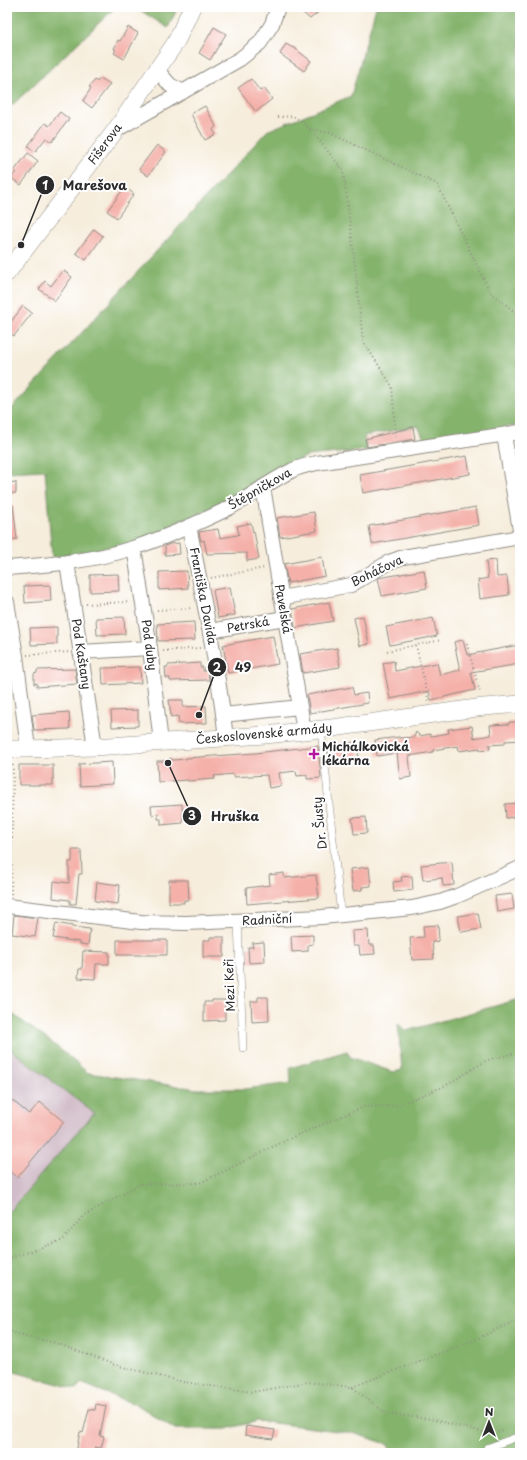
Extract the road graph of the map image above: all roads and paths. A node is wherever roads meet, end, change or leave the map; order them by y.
1 (192, 7) edge
2 (278, 7) edge
3 (157, 70) junction
4 (182, 92) junction
5 (278, 117) dead end
6 (310, 129) junction
7 (115, 131) junction
8 (7, 274) edge
9 (520, 315) edge
10 (520, 432) edge
11 (504, 436) junction
12 (397, 451) junction
13 (263, 487) junction
14 (189, 526) junction
15 (520, 530) edge
16 (520, 537) edge
17 (134, 548) junction
18 (67, 562) junction
19 (276, 566) junction
20 (7, 568) edge
21 (200, 580) junction
22 (281, 598) junction
23 (7, 602) edge
24 (73, 605) junction
25 (143, 606) junction
26 (205, 607) junction
27 (285, 618) junction
28 (210, 632) junction
29 (441, 640) dead end
30 (467, 644) dead end
31 (416, 645) junction
32 (213, 647) junction
33 (150, 650) junction
34 (387, 651) dead end
35 (80, 652) junction
36 (16, 656) junction
37 (481, 698) dead end
38 (520, 704) edge
39 (300, 707) junction
40 (430, 707) dead end
41 (223, 715) junction
42 (321, 729) junction
43 (304, 731) junction
44 (226, 738) junction
45 (161, 743) junction
46 (95, 747) junction
47 (26, 749) junction
48 (10, 755) edge
49 (520, 868) edge
50 (9, 903) edge
51 (341, 915) junction
52 (238, 922) junction
53 (243, 1048) dead end
54 (520, 1052) edge
55 (7, 1259) edge
56 (520, 1318) edge
57 (7, 1330) edge
58 (352, 1387) junction
59 (505, 1431) dead end
60 (520, 1436) edge
61 (487, 1448) dead end

1 - 3 street, Fišerova
2 - 4 street
3 - 4 street
3 - 7 street, Fišerova
4 - 7 street
5 - 6 path
6 - 9 path
6 - 12 path
7 - 8 street, Fišerova
10 - 11 street, Štěpničkova
11 - 12 street, Štěpničkova
11 - 15 street
12 - 13 street, Štěpničkova
13 - 14 street, Štěpničkova
13 - 19 street, Pavelská
14 - 17 street, Štěpničkova
14 - 21 street, Františka Davida
16 - 22 street, Boháčova
17 - 18 street, Štěpničkova
17 - 25 street, Pod duby
18 - 20 street, Štěpničkova
18 - 24 street, Pod Kaštany
19 - 21 path
19 - 22 street, Pavelská
21 - 26 street, Františka Davida
22 - 27 street, Pavelská
23 - 36 street
24 - 25 path
24 - 35 street, Pod Kaštany
25 - 26 path
25 - 33 street, Pod duby
26 - 28 street, Františka Davida
27 - 28 street, Petrská
27 - 39 street, Pavelská
28 - 32 street, Františka Davida
29 - 31 path
30 - 37 path
31 - 34 path
31 - 40 path
32 - 33 path
32 - 41 street, Františka Davida
33 - 35 street
33 - 45 street, Pod duby
35 - 36 path
35 - 46 street, Pod Kaštany
36 - 47 street
38 - 42 street, Československé armády
39 - 41 street
39 - 43 street, Pavelská
41 - 44 street, Františka Davida
42 - 43 street, Československé armády
42 - 51 lane, Dr. Šusty
43 - 44 street, Československé armády
44 - 45 street, Československé armády
45 - 46 street, Československé armády
46 - 47 street, Československé armády
47 - 48 street, Československé armády
48 - 50 path
49 - 51 street, Radniční
50 - 52 street, Radniční
51 - 52 street, Radniční
52 - 53 lane, Mezi Keři
54 - 55 path
56 - 58 path
57 - 58 path
58 - 59 path
60 - 61 lane

